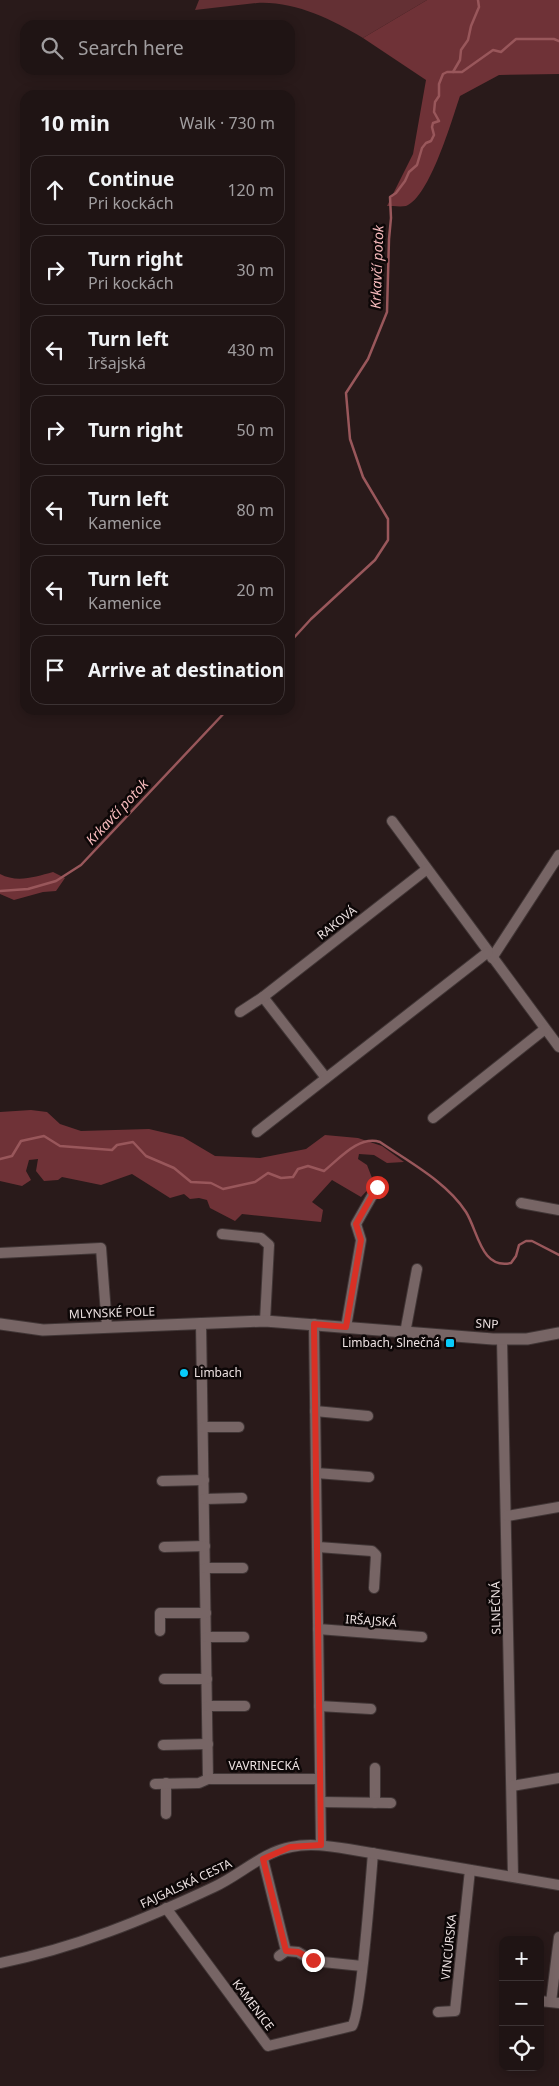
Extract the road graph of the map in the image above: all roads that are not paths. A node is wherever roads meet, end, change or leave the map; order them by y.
1 (392, 821) dead end
2 (559, 855) edge
3 (427, 869) junction
4 (490, 955) junction
5 (263, 997) junction
6 (240, 1012) dead end
7 (545, 1030) junction
8 (559, 1048) edge
9 (326, 1078) junction
10 (433, 1118) dead end
11 (257, 1132) dead end
12 (377, 1187) dead end
13 (521, 1203) dead end
14 (559, 1210) edge
15 (222, 1234) dead end
16 (0, 1253) edge
17 (417, 1269) dead end
18 (265, 1321) junction
19 (201, 1323) junction
20 (0, 1324) edge
21 (314, 1324) junction
22 (107, 1327) junction
23 (346, 1327) junction
24 (409, 1333) junction
25 (559, 1333) edge
26 (502, 1339) junction
27 (315, 1411) junction
28 (368, 1416) dead end
29 (203, 1427) junction
30 (239, 1427) dead end
31 (316, 1473) junction
32 (369, 1478) dead end
33 (204, 1480) junction
34 (162, 1481) dead end
35 (242, 1498) dead end
36 (204, 1499) junction
37 (559, 1507) edge
38 (507, 1516) junction
39 (204, 1546) junction
40 (164, 1547) dead end
41 (318, 1547) junction
42 (205, 1568) junction
43 (243, 1568) dead end
44 (374, 1588) dead end
45 (206, 1613) junction
46 (318, 1630) junction
47 (160, 1631) dead end
48 (244, 1636) dead end
49 (206, 1637) junction
50 (422, 1637) dead end
51 (207, 1678) junction
52 (164, 1679) dead end
53 (207, 1706) junction
54 (244, 1706) dead end
55 (319, 1706) junction
56 (371, 1709) dead end
57 (208, 1744) junction
58 (164, 1745) dead end
59 (375, 1768) dead end
60 (559, 1778) edge
61 (208, 1779) junction
62 (320, 1779) junction
63 (166, 1783) junction
64 (155, 1784) dead end
65 (512, 1786) junction
66 (321, 1802) junction
67 (375, 1802) junction
68 (391, 1803) dead end
69 (166, 1814) dead end
70 (321, 1845) junction
71 (373, 1852) junction
72 (263, 1859) junction
73 (470, 1870) junction
74 (513, 1876) junction
75 (559, 1886) edge
76 (166, 1908) junction
77 (559, 1937) edge
78 (0, 1963) edge
79 (362, 1966) junction
80 (555, 2002) edge
81 (438, 2012) dead end

1 - 3 street
2 - 4 street
3 - 4 street
3 - 5 street, RAKOVÁ
4 - 7 street
4 - 9 street
5 - 6 street, RAKOVÁ
5 - 9 street
7 - 8 street
7 - 10 street
9 - 11 street
12 - 23 street
13 - 14 street
15 - 18 street
16 - 22 street
17 - 24 street
18 - 19 street, MLYNSKÉ POLE
18 - 21 street, MLYNSKÉ POLE
19 - 22 street, MLYNSKÉ POLE
19 - 29 street
20 - 22 street, MLYNSKÉ POLE
21 - 23 street, SNP
21 - 27 street
23 - 24 street, SNP
24 - 26 street, SNP
25 - 26 street, SNP
26 - 38 street, SLNEČNÁ
27 - 28 street
27 - 31 street
29 - 30 street
29 - 33 street
31 - 32 street
31 - 41 street
33 - 34 street
33 - 36 street
35 - 36 street
36 - 39 street
37 - 38 street
38 - 65 street, SLNEČNÁ
39 - 40 street
39 - 42 street
41 - 44 street
41 - 46 street
42 - 43 street
42 - 45 street
45 - 47 street
45 - 49 street
46 - 50 street, IRŠAJSKÁ
46 - 55 street
48 - 49 street
49 - 51 street
51 - 52 street
51 - 53 street
53 - 54 street
53 - 57 street
55 - 56 street
55 - 62 street
57 - 58 street
57 - 61 street
59 - 67 street
60 - 65 street
61 - 62 street, VAVRINECKÁ
61 - 63 street, VAVRINECKÁ
62 - 66 street
63 - 64 street, VAVRINECKÁ
63 - 69 street
65 - 74 street, SLNEČNÁ
66 - 67 street
66 - 70 street
67 - 68 street
70 - 71 street, FAJGALSKÁ CESTA
70 - 72 street, FAJGALSKÁ CESTA
71 - 73 street, FAJGALSKÁ CESTA
71 - 79 street, KAMENICE
72 - 76 street, FAJGALSKÁ CESTA
72 - 79 street
73 - 74 street, FAJGALSKÁ CESTA
73 - 81 street, VINCÚRSKA
74 - 75 street, FAJGALSKÁ CESTA
76 - 78 street, FAJGALSKÁ CESTA
76 - 79 street, KAMENICE
77 - 80 street

